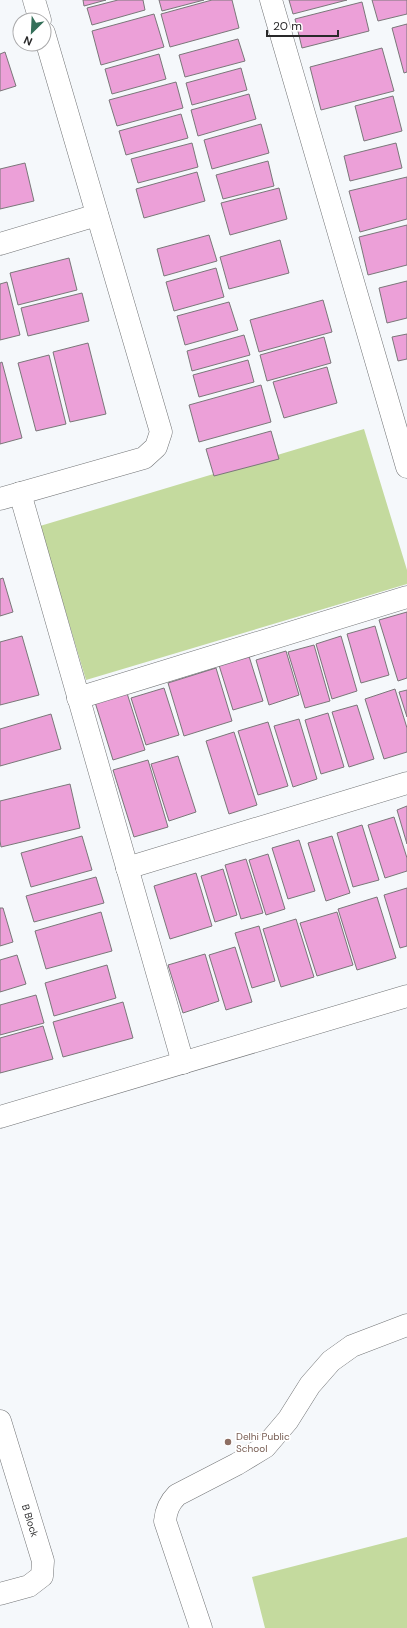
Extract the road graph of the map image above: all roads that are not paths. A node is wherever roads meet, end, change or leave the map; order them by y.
1 (34, 0) edge
2 (271, 0) edge
3 (38, 12) edge
4 (49, 52) edge
5 (97, 215) junction
6 (0, 244) edge
7 (407, 467) edge
8 (10, 496) edge
9 (407, 597) edge
10 (78, 698) junction
11 (407, 783) edge
12 (127, 868) junction
13 (407, 996) edge
14 (183, 1063) junction
15 (0, 1117) edge
16 (407, 1324) edge
17 (0, 1421) edge
18 (0, 1594) edge
19 (201, 1628) edge

1 - 3 street
2 - 7 street
4 - 5 street
5 - 6 street
5 - 8 street
8 - 10 street
9 - 10 street
10 - 12 street
11 - 12 street
12 - 14 street
13 - 14 street
14 - 15 street
16 - 19 street
17 - 18 street, B Block

